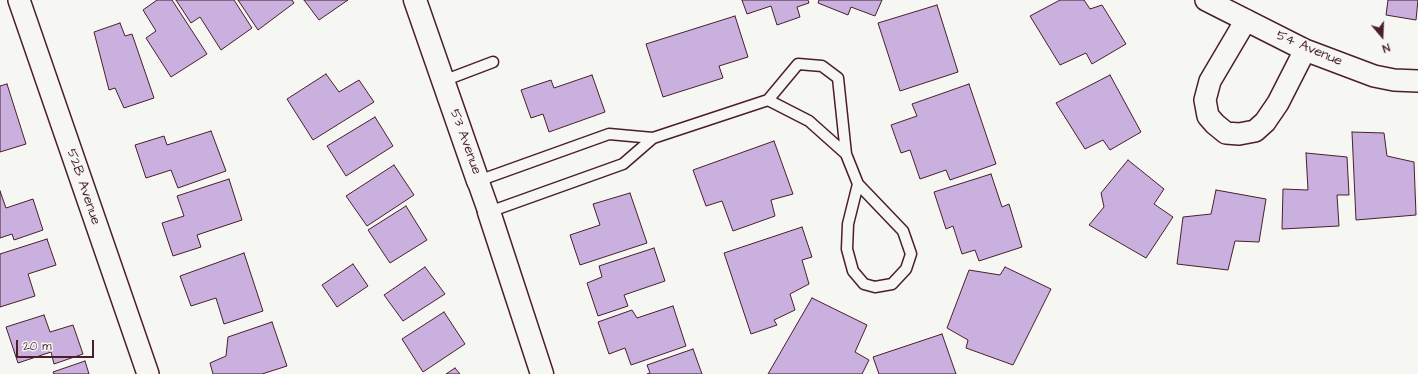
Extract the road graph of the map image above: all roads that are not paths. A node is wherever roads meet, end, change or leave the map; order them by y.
1 (19, 0) edge
2 (415, 0) edge
3 (1206, 0) edge
4 (1246, 20) junction
5 (1305, 50) junction
6 (493, 62) dead end
7 (443, 81) junction
8 (1418, 81) edge
9 (768, 100) junction
10 (653, 138) junction
11 (846, 154) junction
12 (478, 181) junction
13 (858, 184) junction
14 (489, 212) junction
15 (148, 374) edge
16 (542, 374) edge

1 - 15 street, 52B Avenue
2 - 7 street, 53 Avenue
3 - 4 street, 54 Avenue
4 - 5 street, 54 Avenue
4 - 5 street
5 - 8 street, 54 Avenue
6 - 7 lane
7 - 12 street, 53 Avenue
9 - 10 lane, 53 Avenue
9 - 11 lane
9 - 11 lane
10 - 12 lane, 53 Avenue
10 - 14 lane, 53 Avenue
11 - 13 lane
12 - 14 street
13 - 13 lane
14 - 16 street

